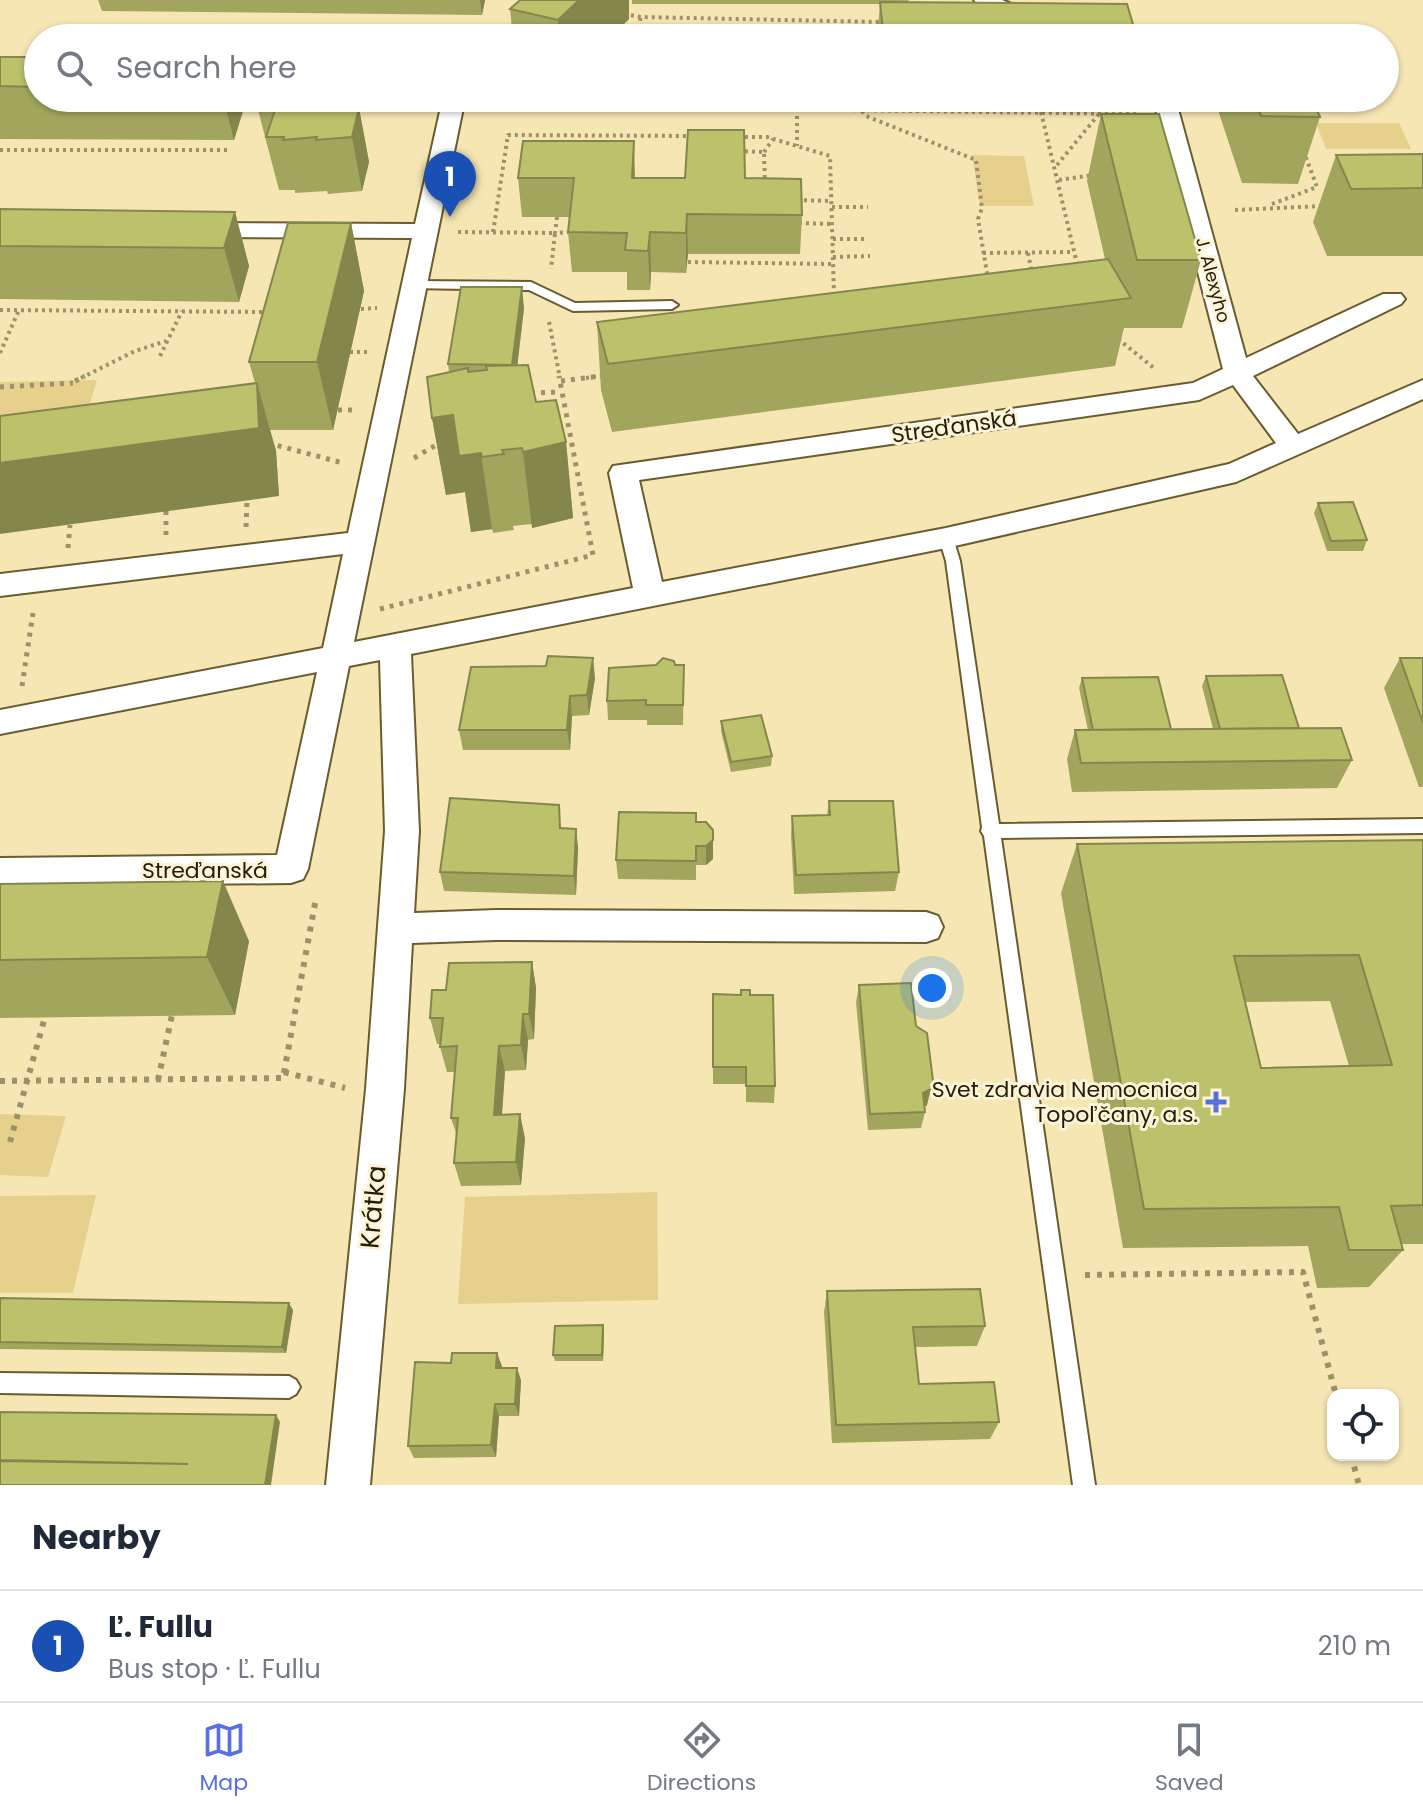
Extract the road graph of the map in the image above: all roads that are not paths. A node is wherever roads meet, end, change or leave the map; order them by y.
1 (554, 0) edge
2 (984, 0) edge
3 (526, 24) edge
4 (1043, 24) edge
5 (459, 112) edge
6 (1169, 112) edge
7 (173, 230) edge
8 (438, 232) junction
9 (414, 285) junction
10 (1392, 299) dead end
11 (672, 305) dead end
12 (1237, 373) junction
13 (1423, 389) edge
14 (1293, 447) junction
15 (946, 538) junction
16 (359, 542) junction
17 (0, 585) edge
18 (650, 597) junction
19 (395, 647) junction
20 (336, 658) junction
21 (0, 722) edge
22 (1423, 826) edge
23 (989, 831) junction
24 (0, 872) edge
25 (926, 927) dead end
26 (396, 929) junction
27 (0, 1383) edge
28 (289, 1387) dead end
29 (348, 1485) edge
30 (1084, 1485) edge

1 - 3 street
2 - 4 street
5 - 8 street
6 - 12 street, J. Alexyho
7 - 8 street
8 - 9 street
9 - 11 lane
9 - 16 street
10 - 12 street, Streďanská
12 - 14 street, J. Alexyho
12 - 18 street, Streďanská
13 - 14 street
14 - 15 street
15 - 18 street
15 - 23 lane
16 - 17 street
16 - 20 street
18 - 19 street
19 - 20 street
19 - 26 street, Krátka
20 - 21 street
20 - 24 street, Streďanská
22 - 23 lane
23 - 30 lane
25 - 26 street
26 - 29 street, Krátka
27 - 28 lane

